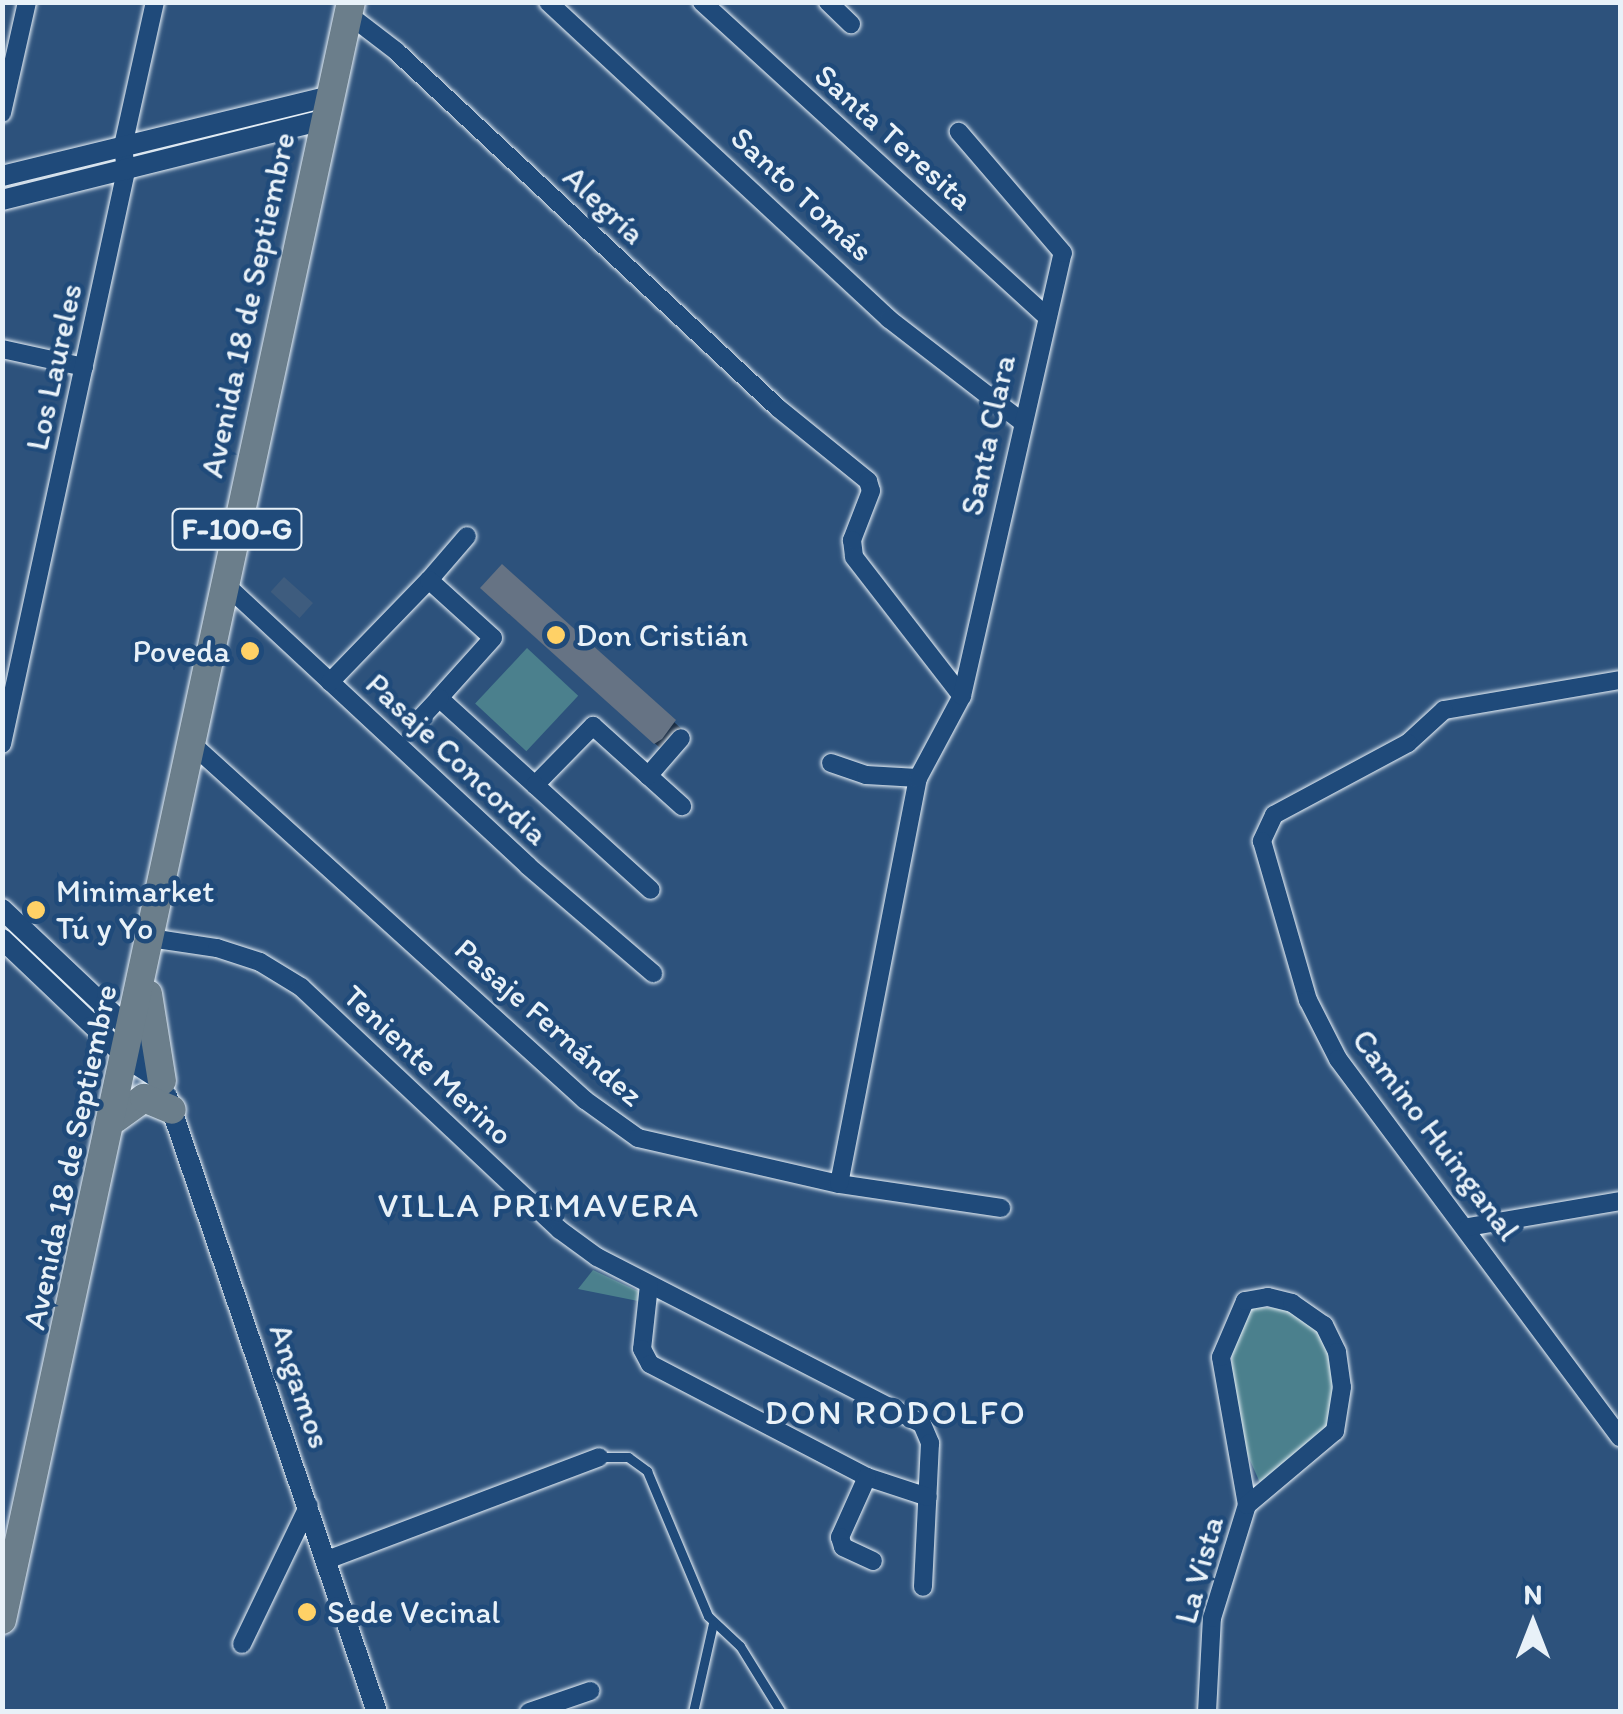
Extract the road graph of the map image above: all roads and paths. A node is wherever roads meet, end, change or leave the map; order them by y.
1 (27, 2) edge
2 (155, 2) edge
3 (548, 2) edge
4 (702, 2) edge
5 (828, 2) edge
6 (350, 8) edge
7 (851, 24) dead end
8 (326, 108) junction
9 (2, 113) edge
10 (960, 132) dead end
11 (124, 146) junction
12 (126, 172) junction
13 (2, 176) edge
14 (2, 200) edge
15 (1046, 316) junction
16 (2, 350) edge
17 (84, 367) junction
18 (1021, 421) junction
19 (467, 536) dead end
20 (429, 580) junction
21 (225, 584) junction
22 (1620, 680) edge
23 (330, 682) junction
24 (8, 692) edge
25 (962, 696) junction
26 (439, 698) junction
27 (417, 722) dead end
28 (682, 738) dead end
29 (191, 743) junction
30 (2, 744) edge
31 (832, 763) dead end
32 (648, 776) junction
33 (918, 778) junction
34 (535, 785) junction
35 (682, 806) dead end
36 (651, 890) dead end
37 (2, 909) edge
38 (150, 938) junction
39 (2, 939) edge
40 (144, 970) junction
41 (654, 973) dead end
42 (131, 1047) junction
43 (162, 1081) junction
44 (172, 1110) junction
45 (115, 1119) junction
46 (839, 1184) junction
47 (1620, 1201) edge
48 (1001, 1208) dead end
49 (1468, 1227) junction
50 (650, 1284) junction
51 (1620, 1438) edge
52 (599, 1457) joint
53 (866, 1477) junction
54 (928, 1497) junction
55 (309, 1504) junction
56 (1247, 1504) junction
57 (327, 1560) junction
58 (873, 1561) dead end
59 (923, 1588) dead end
60 (2, 1620) edge
61 (713, 1624) junction
62 (242, 1644) dead end
63 (590, 1691) dead end
64 (377, 1712) edge
65 (529, 1712) edge
66 (693, 1712) edge
67 (780, 1712) edge
68 (1207, 1712) edge

1 - 9 street
2 - 11 street, Los Laureles
3 - 18 street, Santo Tomás
4 - 15 street, Santa Teresita
5 - 7 street
6 - 8 main road, Avenida 18 de Septiembre / F-100-G
6 - 25 street, Alegría
8 - 11 street
8 - 12 street
8 - 21 main road, Avenida 18 de Septiembre / F-100-G
10 - 15 street, Santa Clara
11 - 12 street, Los Laureles
11 - 13 street
12 - 14 street
12 - 17 street, Los Laureles
15 - 18 street, Santa Clara
16 - 17 street
17 - 24 street, Los Laureles
18 - 25 street, Santa Clara
19 - 20 street
20 - 23 street
20 - 26 street
21 - 23 street, Pasaje Concordia
21 - 29 main road, Avenida 18 de Septiembre / F-100-G
22 - 49 street, Camino Huinganal
23 - 41 street, Pasaje Concordia
24 - 30 street, Los Laureles
25 - 33 street, Santa Clara
26 - 27 street
26 - 34 street
28 - 32 street
29 - 38 main road, Avenida 18 de Septiembre / F-100-G
29 - 46 street, Pasaje Fernández
31 - 33 street
32 - 34 street
32 - 35 street
33 - 46 street, Santa Clara
34 - 36 street
37 - 42 street
38 - 40 main road, Avenida 18 de Septiembre / F-100-G
38 - 50 street, Teniente Merino
39 - 42 street
40 - 42 main road, Avenida 18 de Septiembre / F-100-G
40 - 43 main road
42 - 43 street
42 - 45 main road, Avenida 18 de Septiembre / F-100-G
43 - 44 street, Angamos
44 - 45 main road
44 - 55 street, Angamos
45 - 60 main road, Avenida 18 de Septiembre / F-100-G
46 - 48 street, Pasaje Fernández
47 - 49 street
49 - 51 street, Camino Huinganal
50 - 53 street
50 - 54 street, Teniente Merino
52 - 57 street
52 - 61 lane
53 - 54 street
53 - 58 street
54 - 59 street
55 - 57 street, Angamos
55 - 62 street
56 - 56 street
56 - 68 street, La Vista
57 - 64 street, Angamos
61 - 66 lane
61 - 67 lane
63 - 65 street

